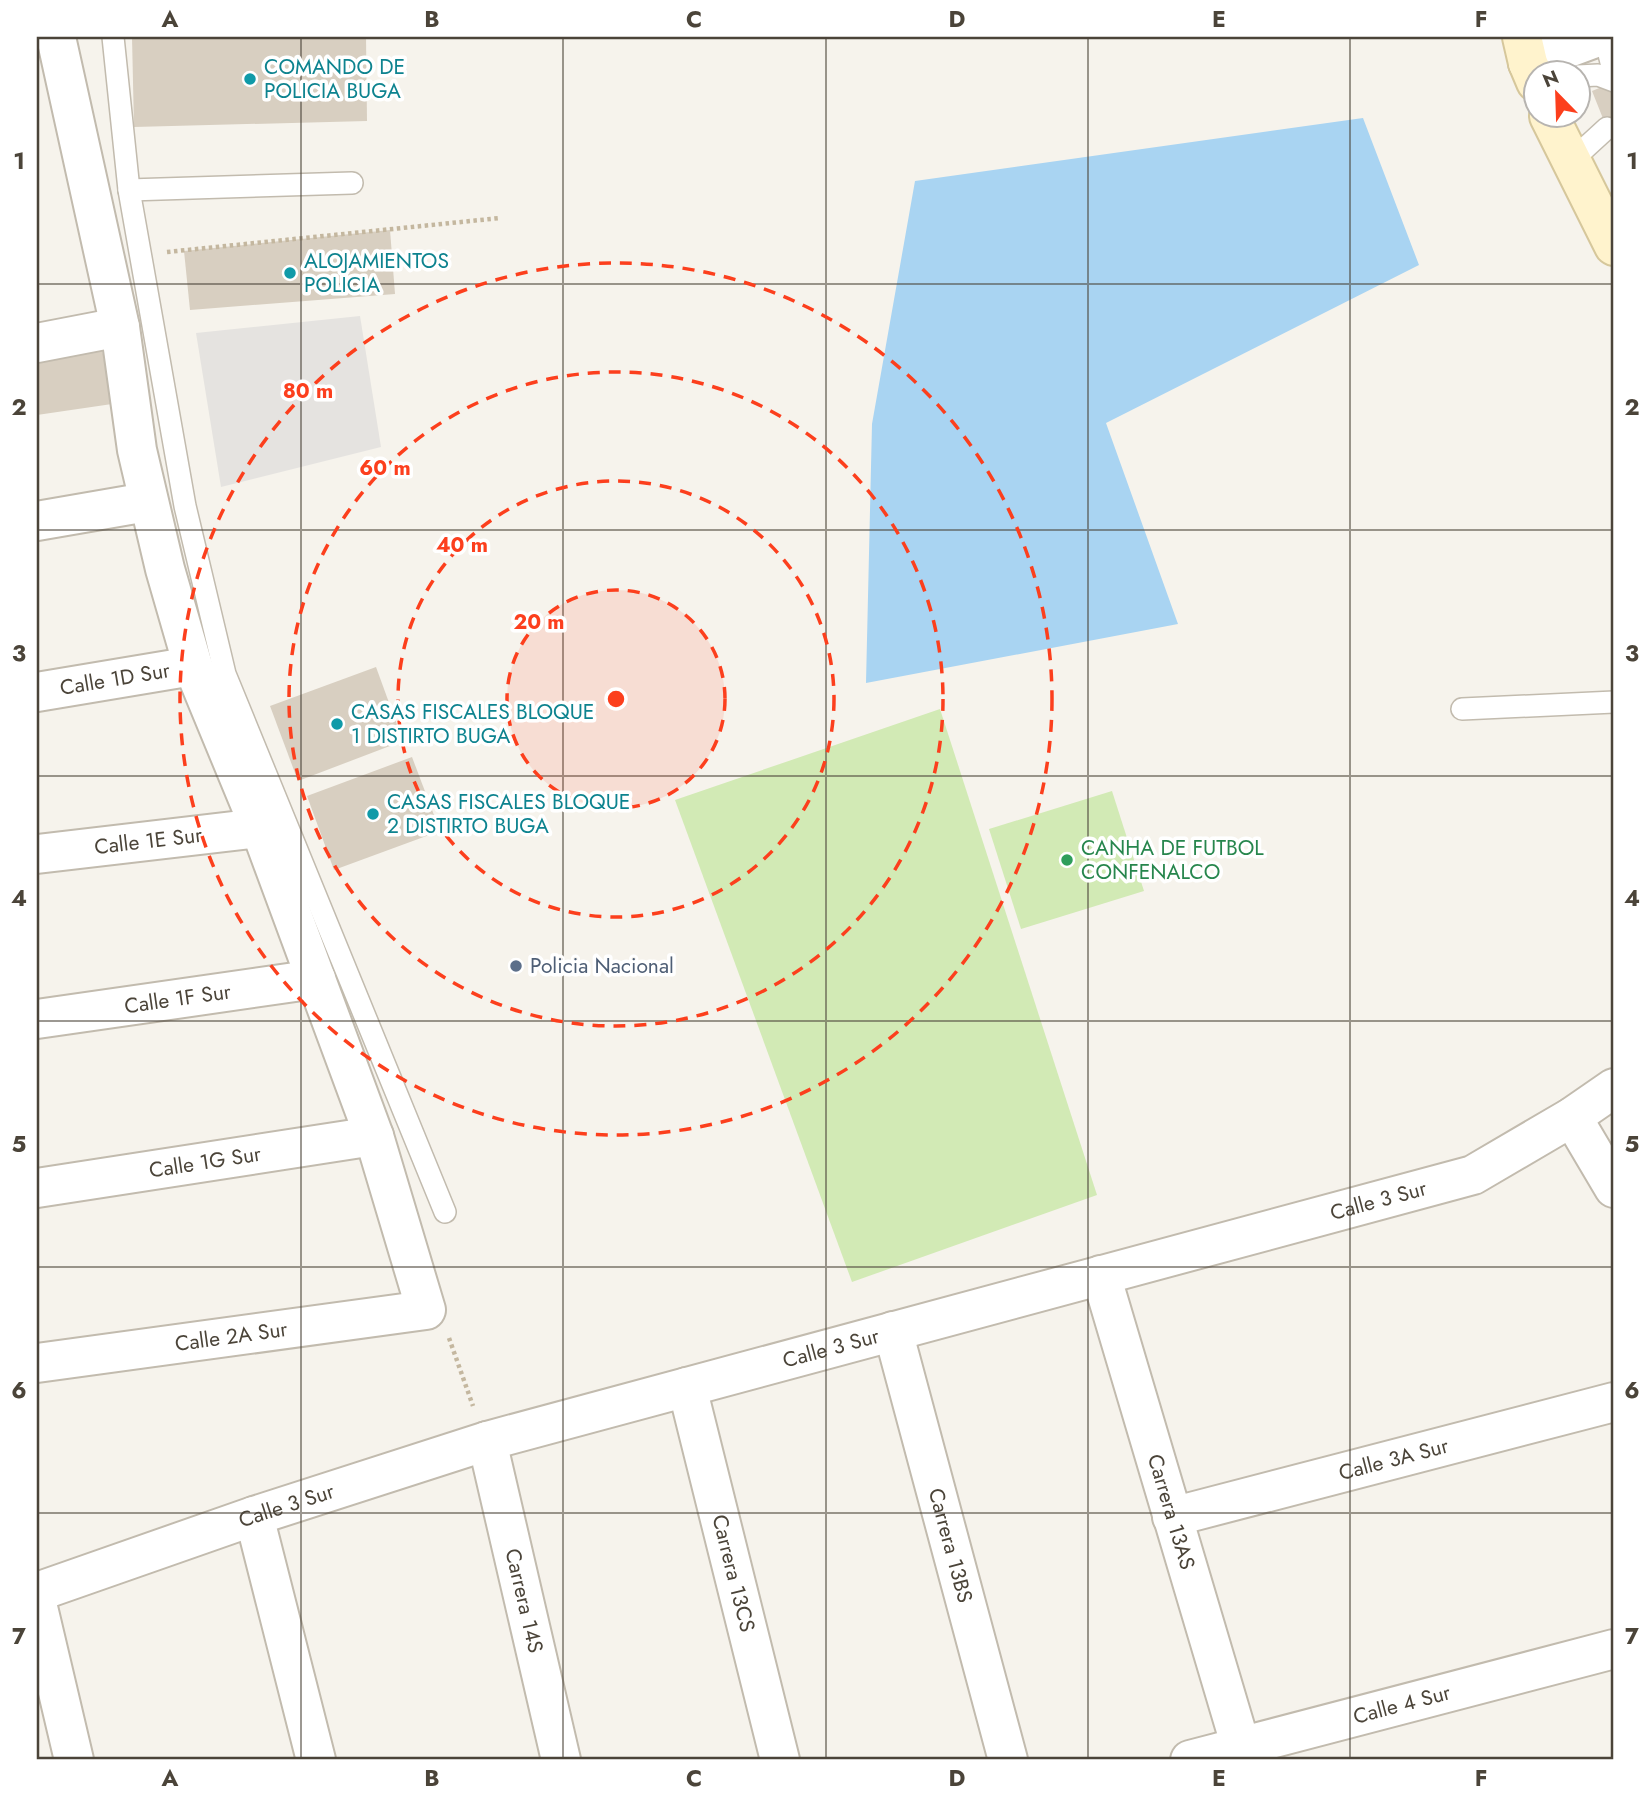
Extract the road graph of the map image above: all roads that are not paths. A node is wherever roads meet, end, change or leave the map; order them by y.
1 (56, 37) edge
2 (113, 37) edge
3 (1598, 37) edge
4 (1605, 37) edge
5 (1529, 60) edge
6 (1592, 75) edge
7 (1614, 75) edge
8 (1614, 81) edge
9 (1607, 128) dead end
10 (1556, 130) edge
11 (1571, 161) junction
12 (352, 183) dead end
13 (129, 190) junction
14 (1614, 245) edge
15 (120, 327) junction
16 (37, 343) edge
17 (148, 502) junction
18 (37, 521) edge
19 (193, 666) junction
20 (37, 692) edge
21 (1614, 702) edge
22 (1462, 709) dead end
23 (260, 828) junction
24 (37, 854) edge
25 (316, 979) junction
26 (37, 1018) edge
27 (1614, 1088) edge
28 (1572, 1117) junction
29 (374, 1136) junction
30 (37, 1188) edge
31 (1614, 1188) edge
32 (445, 1212) dead end
33 (1101, 1275) junction
34 (893, 1331) junction
35 (37, 1363) edge
36 (687, 1387) junction
37 (1614, 1402) edge
38 (480, 1425) junction
39 (254, 1516) junction
40 (1172, 1517) junction
41 (37, 1592) edge
42 (37, 1603) edge
43 (1614, 1649) edge
44 (1241, 1747) junction
45 (74, 1760) edge
46 (316, 1760) edge
47 (561, 1760) edge
48 (780, 1760) edge
49 (1008, 1760) edge
50 (1190, 1760) edge

1 - 15 street
2 - 13 lane
3 - 5 street
4 - 7 lane
6 - 8 lane
9 - 11 lane
10 - 11 main road
11 - 14 main road
12 - 13 lane
13 - 32 lane
15 - 16 street
15 - 17 street
17 - 18 street
17 - 19 street
19 - 20 street, Calle 1D Sur
19 - 23 street
21 - 22 lane
23 - 24 street, Calle 1E Sur
23 - 25 street
25 - 26 street, Calle 1F Sur
25 - 29 street
27 - 28 street, Calle 3 Sur
28 - 31 street
28 - 33 street, Calle 3 Sur
29 - 30 street, Calle 1G Sur
29 - 35 street, Calle 2A Sur
33 - 34 street, Calle 3 Sur
33 - 40 street, Carrera 13AS
34 - 36 street, Calle 3 Sur
34 - 49 street, Carrera 13BS
36 - 38 street, Calle 3 Sur
36 - 48 street, Carrera 13CS
37 - 40 street, Calle 3A Sur
38 - 39 street, Calle 3 Sur
38 - 47 street, Carrera 14S
39 - 41 street, Calle 3 Sur
39 - 46 street
40 - 44 street, Carrera 13AS
42 - 45 street
43 - 44 street, Calle 4 Sur
44 - 50 street, Calle 4 Sur

